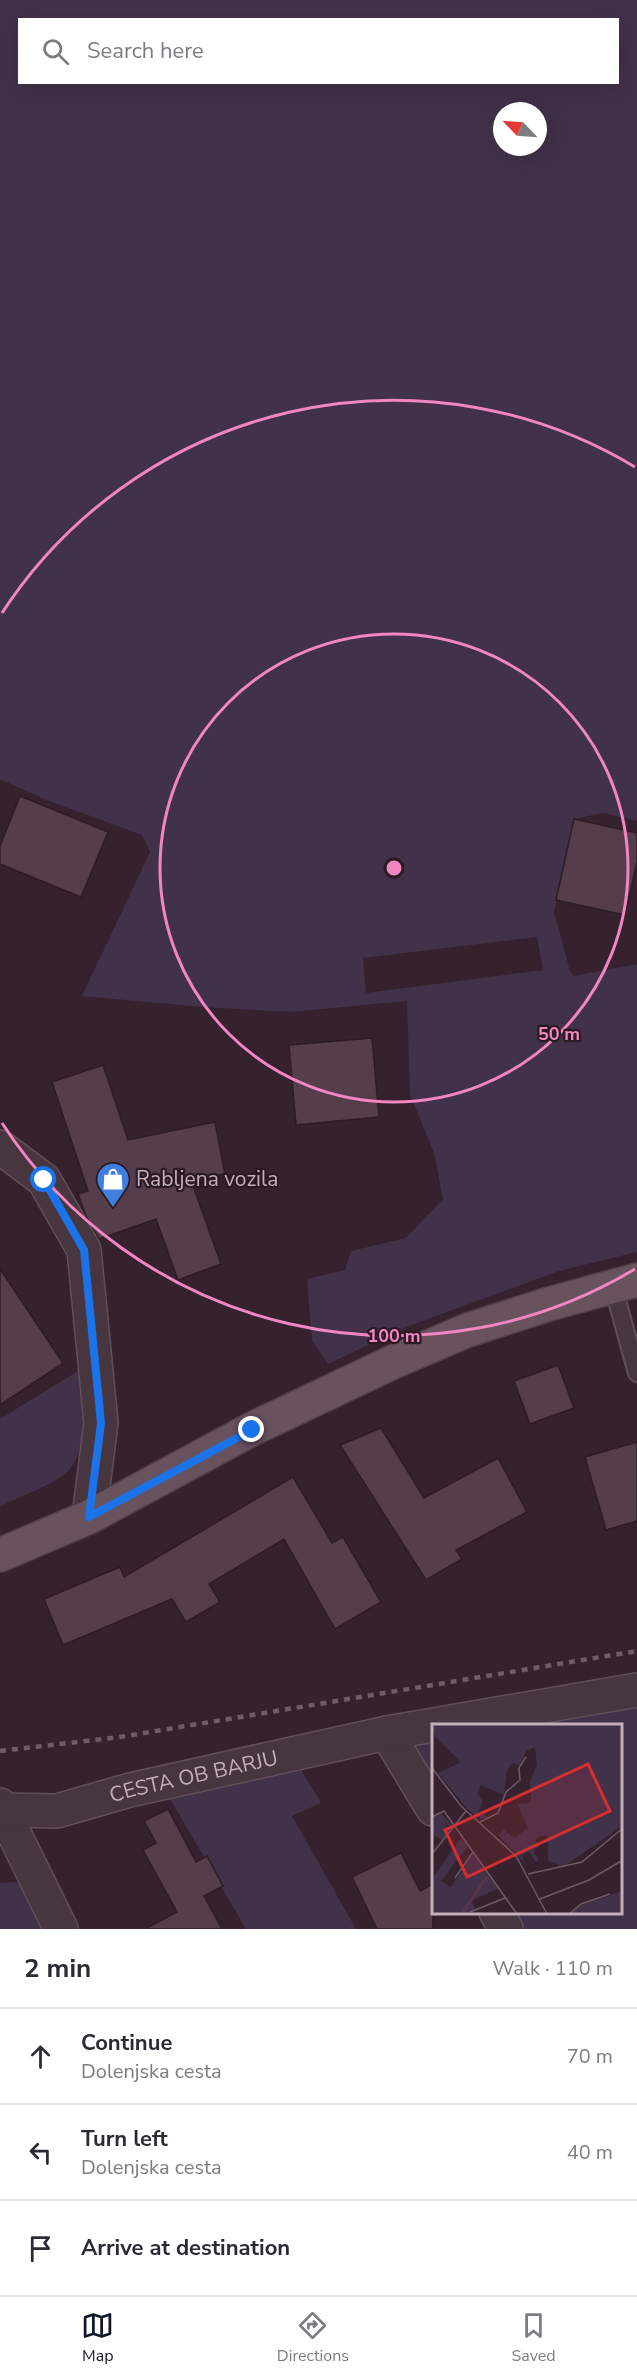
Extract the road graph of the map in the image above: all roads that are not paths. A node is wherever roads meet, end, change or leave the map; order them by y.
1 (0, 1147) edge
2 (625, 1283) edge
3 (637, 1372) edge
4 (89, 1517) junction
5 (0, 1555) edge
6 (637, 1690) edge
7 (439, 1724) edge
8 (432, 1725) edge
9 (387, 1733) junction
10 (432, 1807) edge
11 (1, 1808) edge
12 (497, 1914) edge
13 (61, 1929) edge
14 (506, 1929) edge

1 - 4 street
2 - 3 lane
2 - 4 main road
4 - 5 main road
6 - 7 street, CESTA OB BARJU
8 - 9 street, CESTA OB BARJU
9 - 10 street
9 - 11 street, CESTA OB BARJU
11 - 13 street
12 - 14 street

